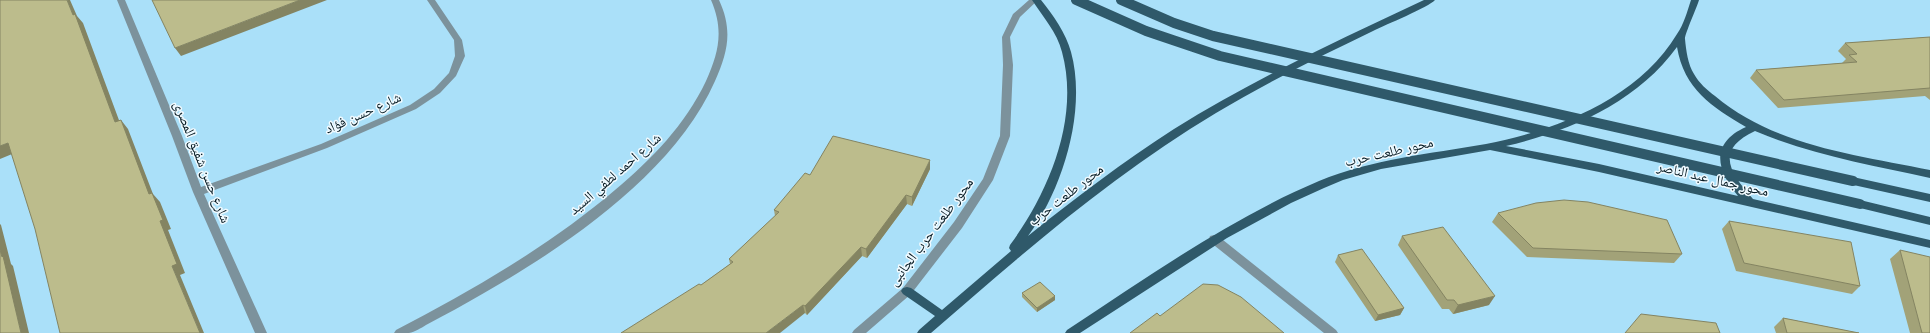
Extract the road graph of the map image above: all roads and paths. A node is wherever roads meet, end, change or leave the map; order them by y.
1 (120, 0) edge
2 (432, 0) edge
3 (715, 0) edge
4 (1035, 0) edge
5 (1076, 0) edge
6 (1121, 0) edge
7 (1431, 0) edge
8 (1695, 0) edge
9 (1680, 38) junction
10 (1755, 127) junction
11 (1488, 146) junction
12 (1930, 174) edge
13 (198, 192) junction
14 (1930, 198) edge
15 (1749, 202) junction
16 (1930, 221) edge
17 (1214, 239) junction
18 (1930, 244) edge
19 (1000, 266) junction
20 (907, 290) junction
21 (943, 316) junction
22 (261, 333) edge
23 (400, 333) edge
24 (858, 333) edge
25 (923, 333) edge
26 (1072, 333) edge
27 (1332, 333) edge

1 - 13 street, شارع حسن شفيق المصرى
2 - 13 street, شارع حسن فؤاد
3 - 23 street, شارع احمد لطفي السيد
4 - 19 main road
4 - 20 street, محور طلعت حرب الجانبى
5 - 16 main road, bridge
6 - 14 main road, bridge
7 - 19 main road, محور طلعت حرب
8 - 9 main road, محور طلعت حرب
9 - 10 main road
9 - 11 main road, محور طلعت حرب
10 - 12 main road
10 - 15 main road
11 - 15 main road, محور جمال عبد الناصر
11 - 17 main road, محور طلعت حرب
13 - 22 street, شارع حسن شفيق المصرى
15 - 18 main road, محور جمال عبد الناصر
17 - 26 main road, محور طلعت حرب
17 - 27 street
19 - 21 main road, محور طلعت حرب
20 - 21 main road
20 - 24 street, محور طلعت حرب الجانبى
21 - 25 main road, محور طلعت حرب

